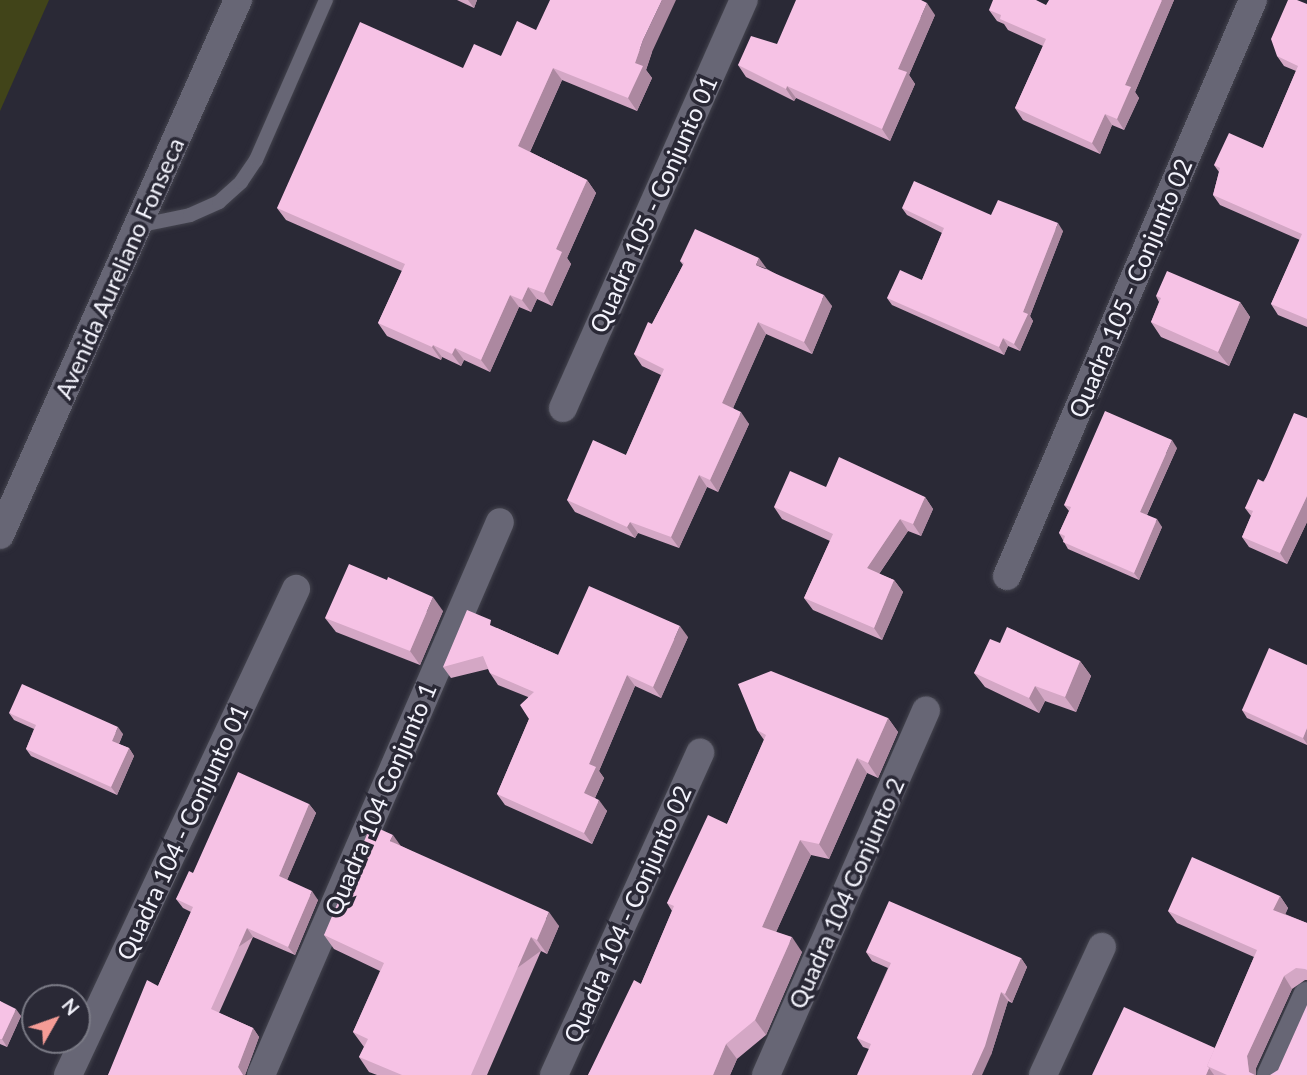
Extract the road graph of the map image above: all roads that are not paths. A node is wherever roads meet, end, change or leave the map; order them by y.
1 (238, 0) edge
2 (326, 0) edge
3 (744, 0) edge
4 (1253, 0) edge
5 (137, 226) junction
6 (563, 408) dead end
7 (499, 522) dead end
8 (0, 536) edge
9 (1007, 576) dead end
10 (296, 589) dead end
11 (926, 711) dead end
12 (700, 752) dead end
13 (1102, 947) dead end
14 (1307, 996) edge
15 (68, 1075) edge
16 (261, 1075) edge
17 (554, 1075) edge
18 (766, 1075) edge
19 (1043, 1075) edge
20 (1271, 1075) edge

1 - 5 street, Avenida Aureliano Fonseca
2 - 5 lane
3 - 6 street, Quadra 105 - Conjunto 01
4 - 9 street, Quadra 105 - Conjunto 02
5 - 8 street, Avenida Aureliano Fonseca
7 - 16 street, Quadra 104 Conjunto 1
10 - 15 street, Quadra 104 - Conjunto 01
11 - 18 street, Quadra 104 Conjunto 2
12 - 17 street, Quadra 104 - Conjunto 02
13 - 19 street
14 - 20 street

